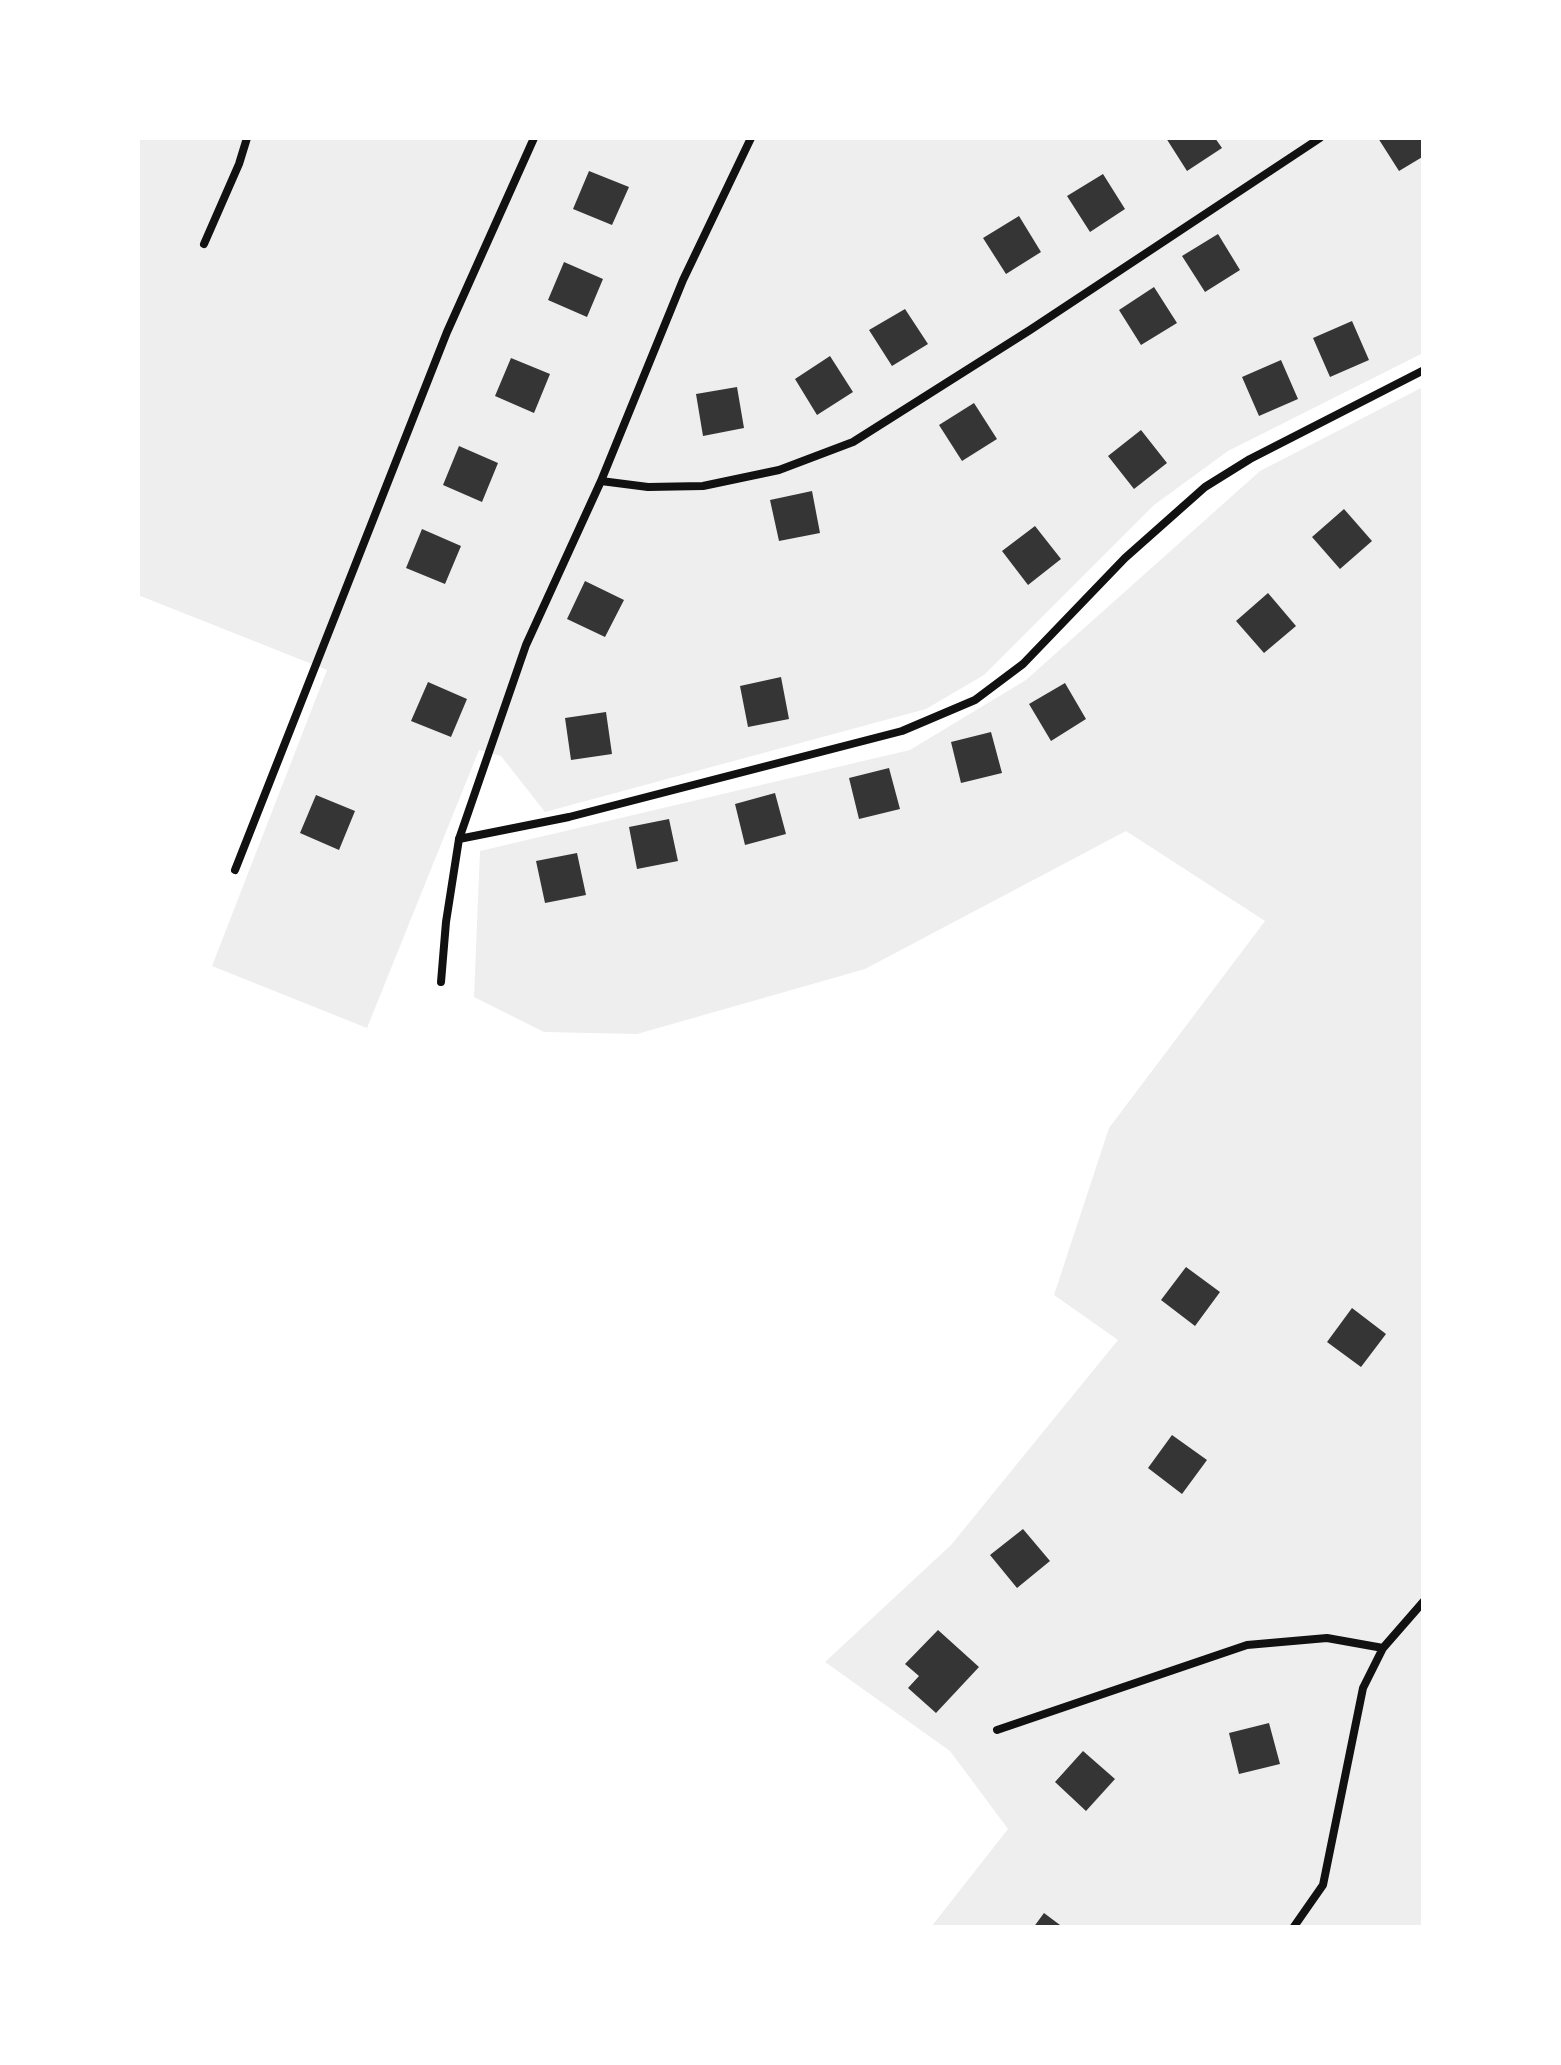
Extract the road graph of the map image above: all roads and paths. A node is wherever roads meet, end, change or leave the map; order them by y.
1 (247, 138) edge
2 (534, 138) edge
3 (751, 138) edge
4 (1320, 138) edge
5 (204, 244) dead end
6 (1424, 370) edge
7 (601, 482) junction
8 (459, 839) junction
9 (235, 870) dead end
10 (441, 982) dead end
11 (1424, 1601) edge
12 (1383, 1648) junction
13 (997, 1730) dead end
14 (1293, 1928) edge

1 - 5 lane
2 - 9 lane
3 - 7 lane
4 - 7 lane
6 - 8 lane
7 - 8 lane
8 - 10 lane
11 - 12 lane
12 - 13 lane
12 - 14 lane

